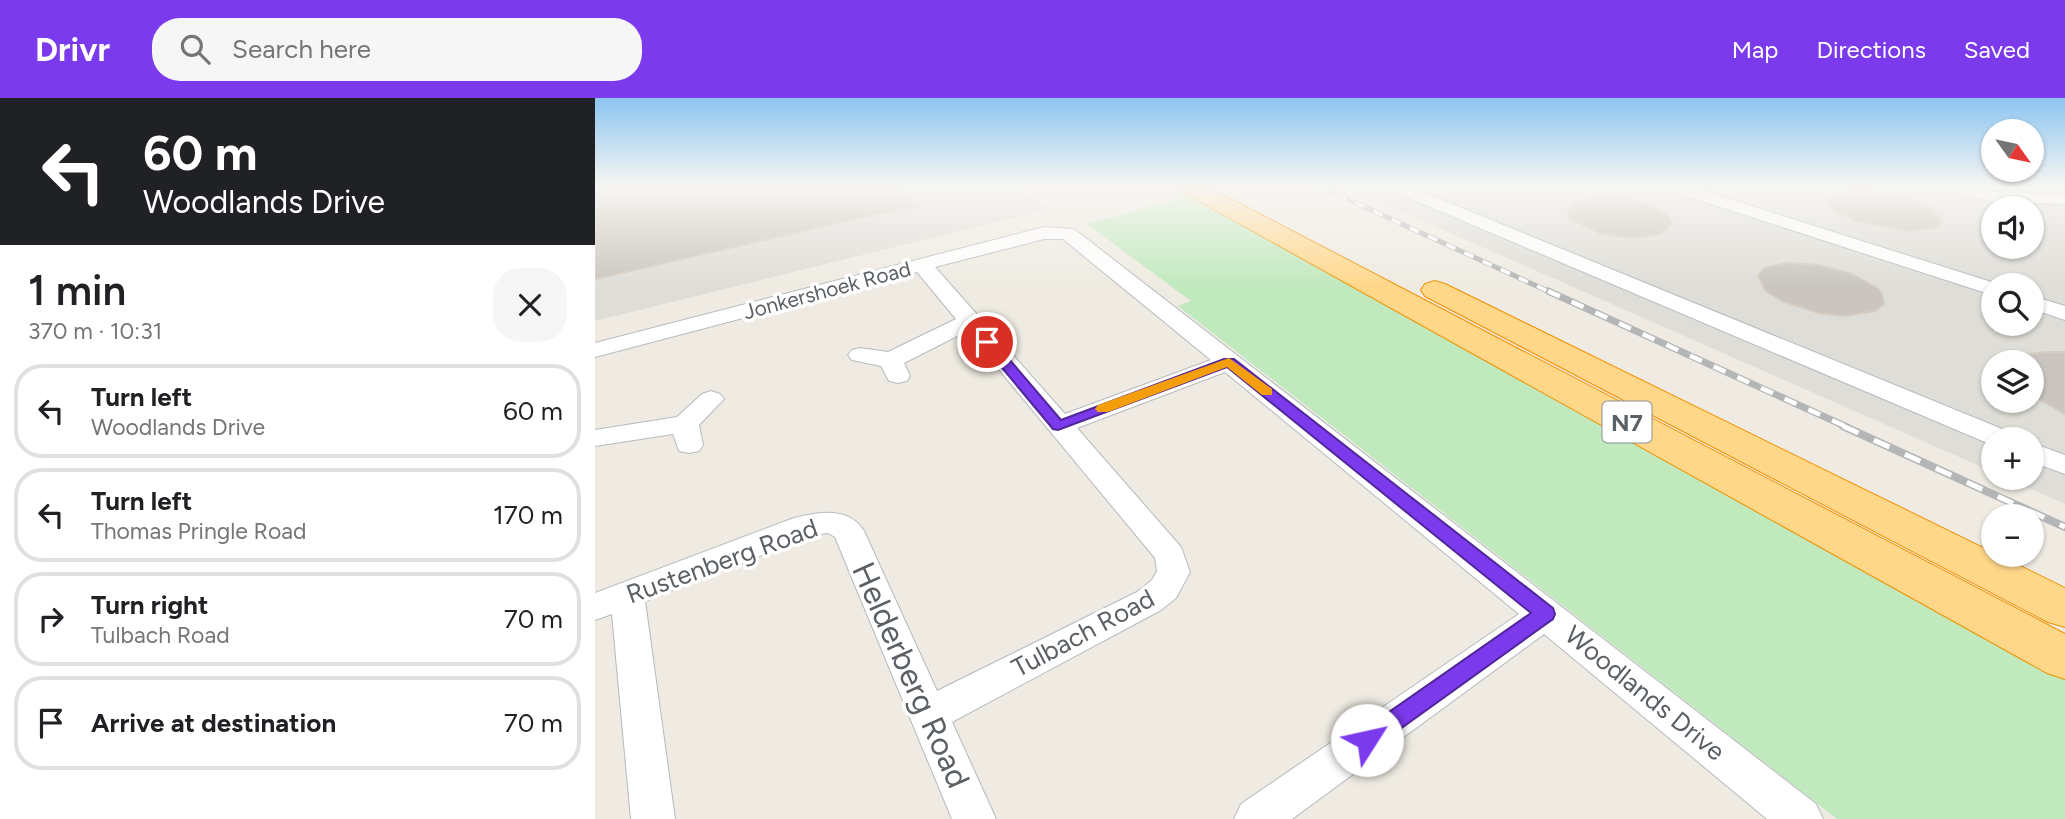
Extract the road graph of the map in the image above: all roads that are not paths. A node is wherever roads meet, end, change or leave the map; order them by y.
1 (1251, 220) edge
2 (1297, 220) edge
3 (1475, 220) edge
4 (1776, 220) edge
5 (1059, 232) joint
6 (922, 265) junction
7 (1981, 285) edge
8 (2044, 306) edge
9 (2065, 313) edge
10 (970, 321) junction
11 (595, 350) edge
12 (860, 355) dead end
13 (1229, 362) junction
14 (711, 399) dead end
15 (1058, 426) junction
16 (1981, 430) edge
17 (595, 438) edge
18 (2044, 457) edge
19 (2065, 466) edge
20 (848, 531) joint
21 (611, 601) edge
22 (2065, 609) edge
23 (1546, 614) junction
24 (2065, 658) edge
25 (928, 715) junction
26 (653, 819) edge
27 (974, 819) edge
28 (1256, 819) edge
29 (1799, 819) edge

1 - 24 highway, N7
2 - 22 highway, N7
3 - 16 street
4 - 7 street
5 - 6 street, Jonkershoek Road
5 - 13 street, Woodlands Drive
6 - 10 street, Tulbach Road
6 - 11 street, Jonkershoek Road
8 - 9 street
10 - 12 street
10 - 15 street, Tulbach Road
13 - 15 street
13 - 23 street, Woodlands Drive
14 - 17 street
15 - 25 street, Tulbach Road
18 - 19 street
20 - 21 street, Rustenberg Road
20 - 25 street, Helderberg Road
21 - 26 street
23 - 28 street
23 - 29 street, Woodlands Drive
25 - 27 street, Helderberg Road

